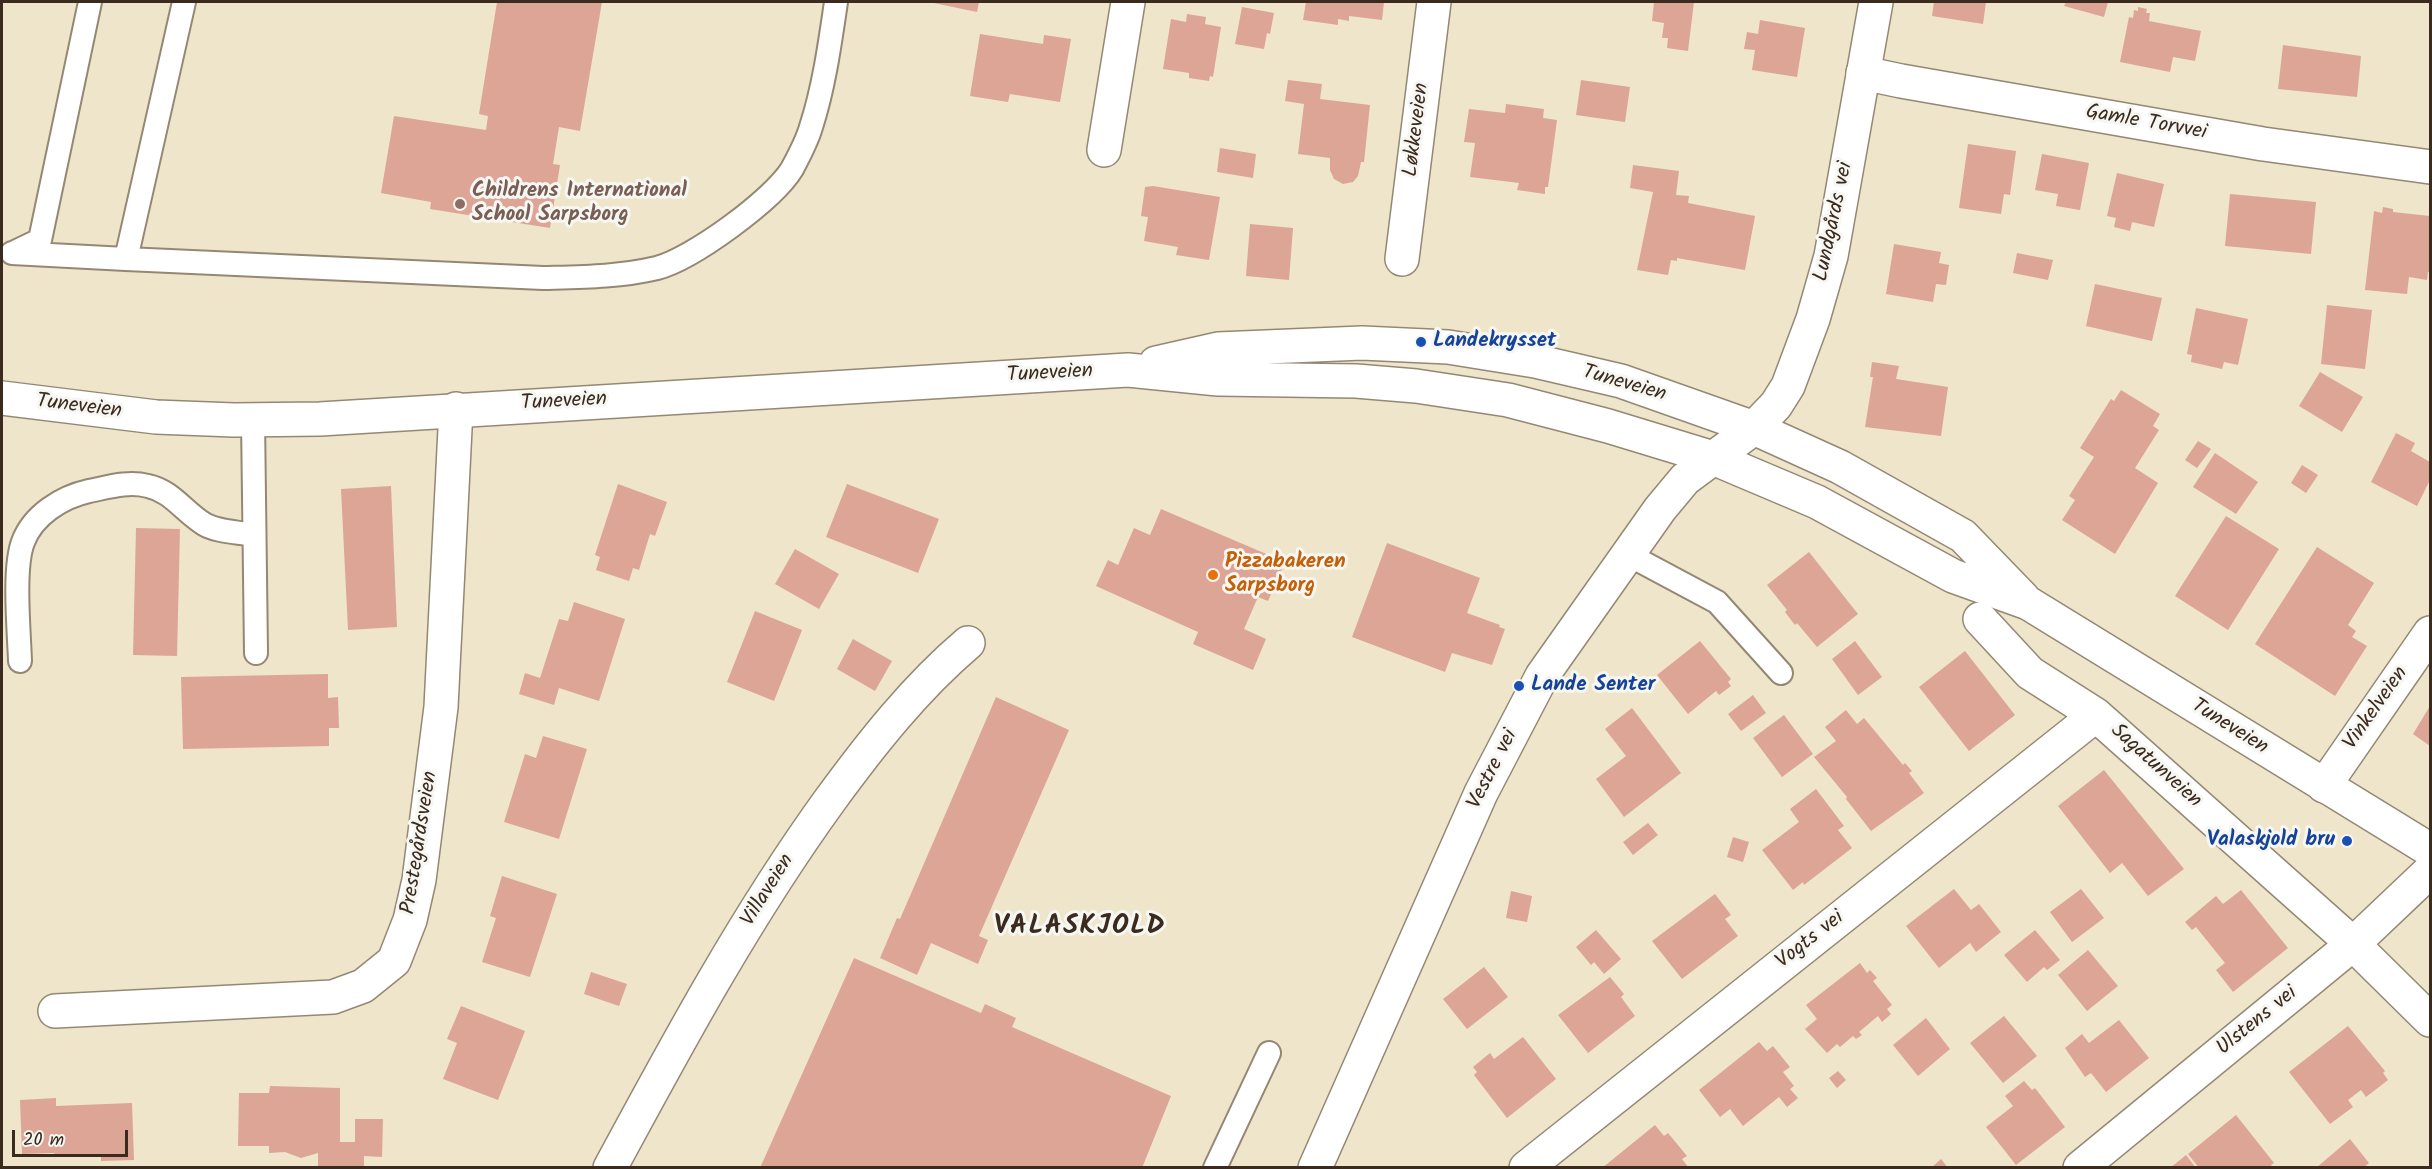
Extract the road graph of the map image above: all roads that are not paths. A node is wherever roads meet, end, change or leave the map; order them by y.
1 (90, 2) edge
2 (184, 2) edge
3 (836, 2) edge
4 (1128, 2) edge
5 (1434, 2) edge
6 (1876, 2) edge
7 (1863, 73) junction
8 (1104, 150) dead end
9 (2430, 167) edge
10 (7, 254) edge
11 (126, 259) junction
12 (1402, 259) dead end
13 (1128, 370) junction
14 (2, 398) edge
15 (456, 409) junction
16 (253, 419) junction
17 (1754, 428) junction
18 (1713, 458) junction
19 (253, 535) junction
20 (1629, 555) junction
21 (2028, 603) junction
22 (1980, 619) dead end
23 (2430, 633) edge
24 (968, 643) dead end
25 (256, 653) dead end
26 (20, 661) dead end
27 (1781, 674) dead end
28 (2096, 715) junction
29 (2324, 786) junction
30 (2430, 850) edge
31 (2430, 871) edge
32 (2353, 944) junction
33 (55, 1011) dead end
34 (2430, 1020) edge
35 (1269, 1053) dead end
36 (610, 1167) edge
37 (1215, 1167) edge
38 (1315, 1167) edge
39 (1526, 1167) edge
40 (2080, 1167) edge

1 - 10 lane
2 - 11 lane
3 - 11 lane
4 - 8 street
5 - 12 street, Løkkeveien
6 - 7 street, Lundgårds vei
7 - 9 street, Gamle Torvvei
7 - 17 street, Lundgårds vei
10 - 11 lane
13 - 15 street, Tuneveien
13 - 17 street, Tuneveien
13 - 18 street, Tuneveien
14 - 16 street, Tuneveien
15 - 16 street, Tuneveien
15 - 33 street, Prestegårdsveien
16 - 19 lane
17 - 18 street, Vestre vei
17 - 21 street, Tuneveien
18 - 20 street, Vestre vei
18 - 21 street, Tuneveien
19 - 25 lane
19 - 26 lane
20 - 27 lane
20 - 38 street, Vestre vei
21 - 29 street, Tuneveien
22 - 28 street, Sagatunveien
23 - 29 street, Vinkelveien
24 - 36 street, Villaveien
28 - 32 street, Sagatunveien
28 - 39 street, Vogts vei
29 - 30 street, Tuneveien
31 - 32 street, Ulstens vei
32 - 34 street, Sagatunveien
32 - 40 street, Ulstens vei
35 - 37 lane

